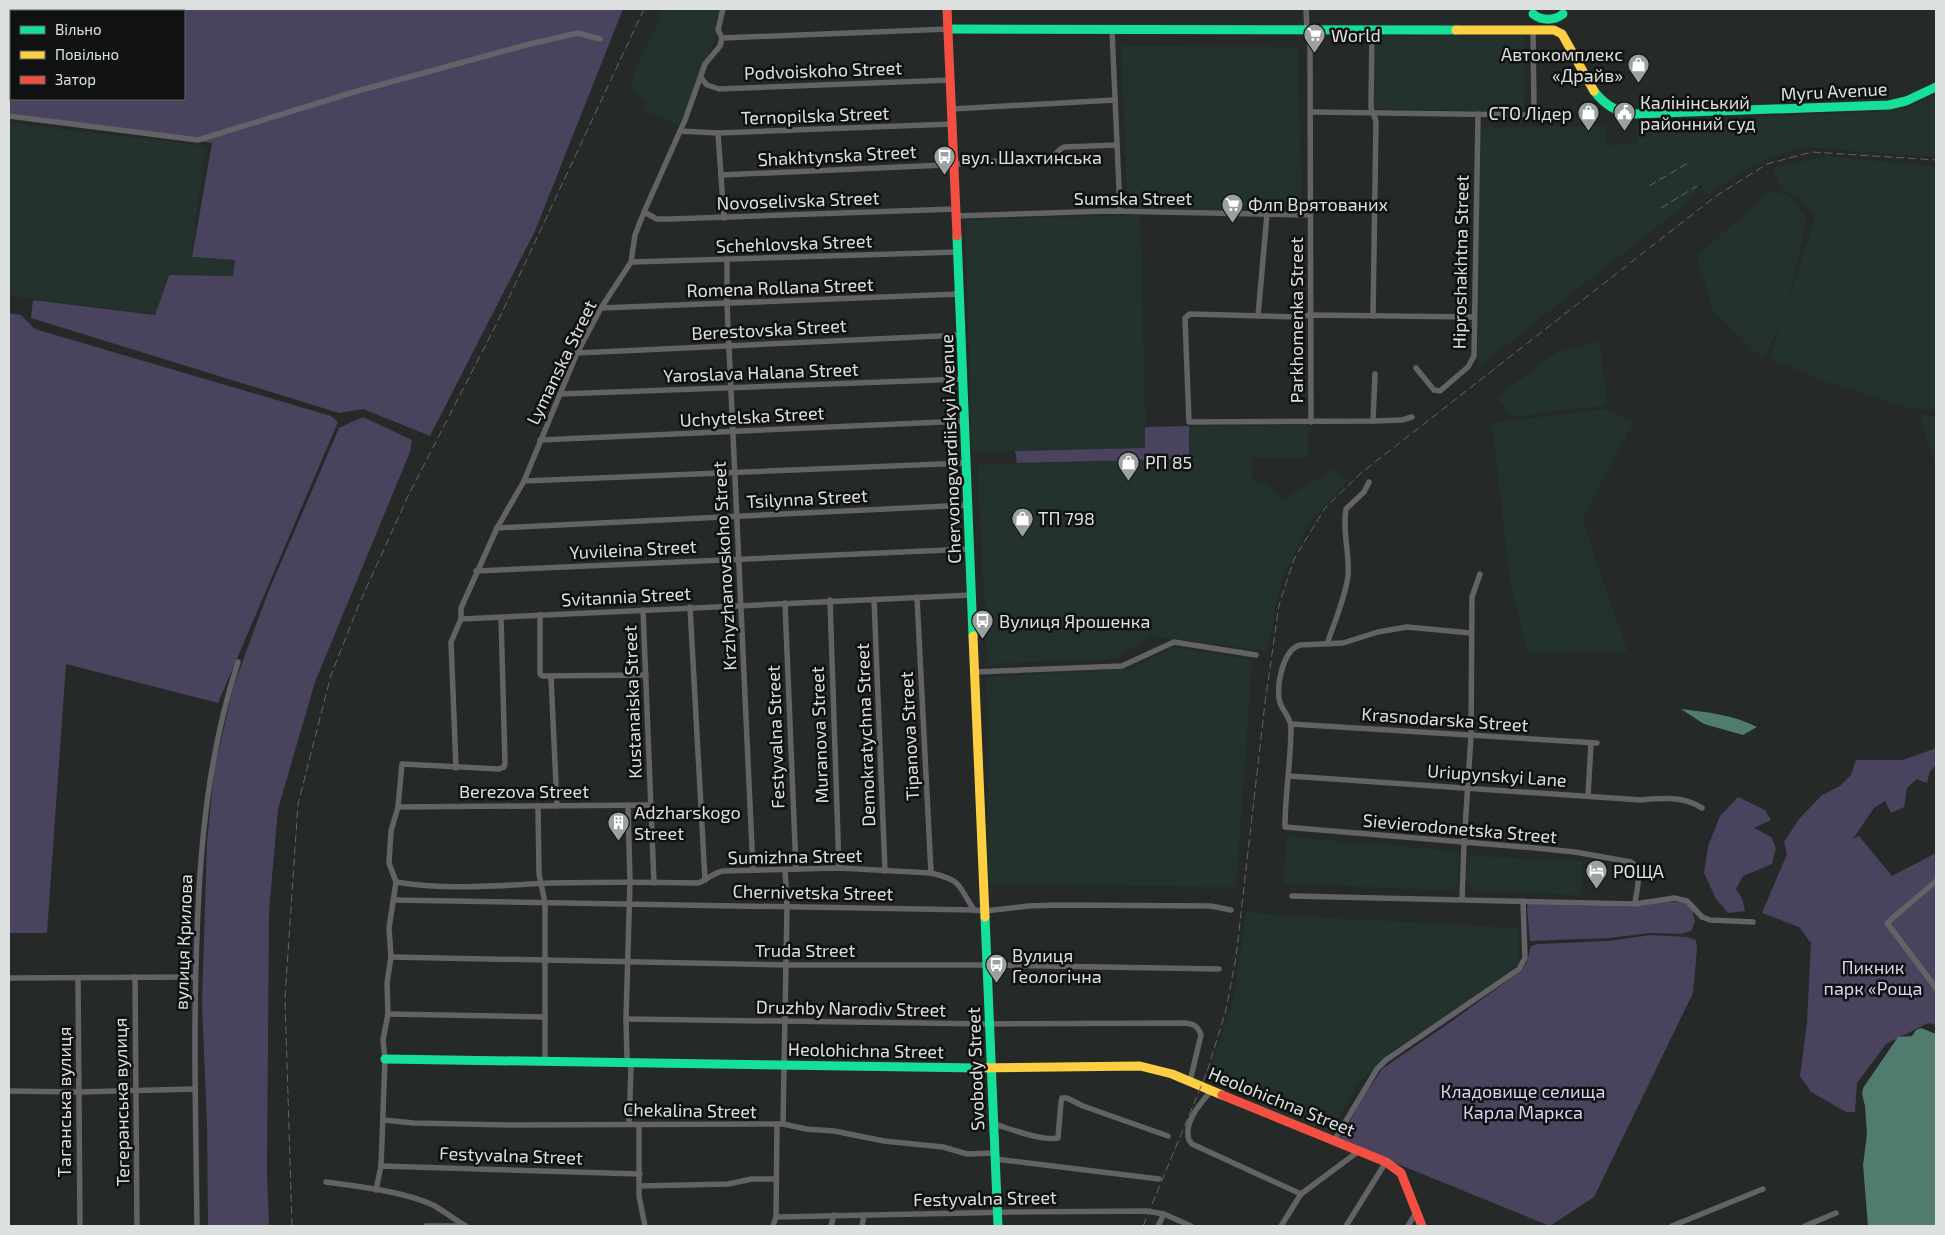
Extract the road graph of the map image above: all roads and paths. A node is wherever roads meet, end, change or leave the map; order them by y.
1 (723, 9) edge
2 (947, 9) edge
3 (1306, 9) edge
4 (1533, 11) edge
5 (1563, 12) edge
6 (949, 29) junction
7 (1112, 30) junction
8 (1306, 30) junction
9 (1372, 30) junction
10 (1533, 30) junction
11 (1562, 34) junction
12 (722, 38) junction
13 (600, 39) dead end
14 (701, 78) junction
15 (951, 80) junction
16 (1936, 87) edge
17 (1115, 100) junction
18 (952, 109) junction
19 (1312, 112) junction
20 (1373, 112) junction
21 (1478, 114) junction
22 (9, 116) edge
23 (952, 124) junction
24 (680, 131) junction
25 (718, 133) junction
26 (1117, 145) junction
27 (954, 163) junction
28 (721, 175) junction
29 (1120, 211) junction
30 (644, 212) junction
31 (956, 212) junction
32 (1267, 214) junction
33 (1310, 215) junction
34 (724, 218) junction
35 (958, 252) junction
36 (727, 261) junction
37 (631, 262) junction
38 (960, 294) junction
39 (727, 304) junction
40 (601, 308) junction
41 (1311, 315) junction
42 (1258, 316) junction
43 (1373, 316) junction
44 (1473, 317) junction
45 (961, 335) junction
46 (729, 346) junction
47 (577, 353) junction
48 (1416, 368) dead end
49 (1375, 374) dead end
50 (963, 379) junction
51 (731, 388) junction
52 (560, 394) junction
53 (1412, 417) dead end
54 (965, 421) junction
55 (1311, 422) junction
56 (1373, 422) junction
57 (734, 432) junction
58 (540, 440) junction
59 (966, 464) junction
60 (735, 474) junction
61 (524, 481) junction
62 (1369, 482) dead end
63 (968, 505) junction
64 (737, 516) junction
65 (497, 528) junction
66 (970, 549) junction
67 (739, 559) junction
68 (476, 571) junction
69 (1480, 574) dead end
70 (972, 595) junction
71 (917, 597) junction
72 (874, 599) junction
73 (830, 600) junction
74 (785, 603) junction
75 (741, 604) junction
76 (690, 607) junction
77 (643, 610) junction
78 (540, 615) junction
79 (501, 617) junction
80 (461, 618) junction
81 (1471, 633) junction
82 (1327, 644) junction
83 (1256, 655) dead end
84 (238, 662) dead end
85 (975, 672) junction
86 (646, 674) junction
87 (551, 677) junction
88 (1291, 724) junction
89 (1471, 736) junction
90 (456, 768) junction
91 (1289, 776) junction
92 (1467, 788) junction
93 (1588, 796) junction
94 (628, 805) junction
95 (650, 805) junction
96 (538, 806) junction
97 (556, 806) junction
98 (398, 807) junction
99 (1702, 808) dead end
100 (1464, 844) junction
101 (839, 868) junction
102 (785, 869) junction
103 (796, 869) junction
104 (753, 870) junction
105 (885, 871) junction
106 (931, 874) junction
107 (705, 880) junction
108 (1936, 881) edge
109 (396, 882) junction
110 (630, 882) junction
111 (654, 882) junction
112 (542, 884) junction
113 (1292, 896) dead end
114 (394, 900) junction
115 (1462, 900) junction
116 (1523, 901) junction
117 (545, 903) junction
118 (1635, 904) junction
119 (630, 905) junction
120 (788, 906) junction
121 (974, 910) junction
122 (1231, 910) dead end
123 (984, 911) junction
124 (1753, 922) dead end
125 (391, 957) junction
126 (545, 961) junction
127 (627, 962) junction
128 (988, 964) junction
129 (786, 965) junction
130 (1219, 969) dead end
131 (135, 977) junction
132 (195, 977) junction
133 (9, 978) edge
134 (78, 978) junction
135 (1936, 988) edge
136 (388, 1014) junction
137 (545, 1017) junction
138 (626, 1018) junction
139 (785, 1022) junction
140 (988, 1024) junction
141 (385, 1059) junction
142 (545, 1062) junction
143 (629, 1062) junction
144 (784, 1066) junction
145 (991, 1068) junction
146 (1190, 1081) junction
147 (195, 1089) junction
148 (9, 1091) edge
149 (136, 1091) junction
150 (1211, 1091) junction
151 (78, 1092) junction
152 (383, 1120) junction
153 (629, 1124) junction
154 (994, 1124) junction
155 (780, 1125) junction
156 (639, 1126) junction
157 (1168, 1136) dead end
158 (1334, 1141) junction
159 (1359, 1151) junction
160 (995, 1156) junction
161 (1386, 1162) junction
162 (382, 1166) junction
163 (640, 1174) junction
164 (776, 1179) junction
165 (1159, 1179) dead end
166 (326, 1182) dead end
167 (640, 1186) junction
168 (1763, 1189) dead end
169 (376, 1190) junction
170 (1301, 1194) junction
171 (1417, 1211) junction
172 (997, 1212) junction
173 (1836, 1213) dead end
174 (1164, 1214) junction
175 (834, 1215) junction
176 (864, 1215) junction
177 (776, 1217) junction
178 (80, 1226) edge
179 (138, 1226) edge
180 (197, 1226) edge
181 (426, 1226) edge
182 (465, 1226) edge
183 (645, 1226) edge
184 (772, 1226) edge
185 (831, 1226) edge
186 (862, 1226) edge
187 (998, 1226) edge
188 (1158, 1226) edge
189 (1191, 1226) edge
190 (1282, 1226) edge
191 (1346, 1226) edge
192 (1408, 1226) edge
193 (1422, 1226) edge
194 (1672, 1226) edge
195 (1805, 1226) edge

1 - 12 street
2 - 6 main road, Chervonogvardiiskyi Avenue
3 - 8 street, Parkhomenka Street
4 - 5 main road
4 - 10 main road
5 - 11 main road
6 - 7 main road
6 - 12 street
6 - 15 main road, Chervonogvardiiskyi Avenue
7 - 8 main road
7 - 17 street
8 - 9 main road
8 - 19 street, Parkhomenka Street
9 - 10 main road
9 - 20 street
10 - 11 main road
10 - 21 street
11 - 16 main road, Myru Avenue
12 - 14 street, Lymanska Street
13 - 22 street
14 - 15 street, Podvoiskoho Street
14 - 24 street, Lymanska Street
15 - 18 main road, Chervonogvardiiskyi Avenue
17 - 18 street
17 - 26 street
18 - 23 main road, Chervonogvardiiskyi Avenue
19 - 20 street
19 - 33 street, Parkhomenka Street
20 - 21 street
20 - 43 street
21 - 44 street, Hiproshakhtna Street
23 - 25 street, Ternopilska Street
23 - 27 main road, Chervonogvardiiskyi Avenue
24 - 25 street, Ternopilska Street
24 - 30 street, Lymanska Street
25 - 28 street
26 - 27 street, Shakhtynska Street
26 - 29 street
27 - 28 street, Shakhtynska Street
27 - 31 main road, Chervonogvardiiskyi Avenue
28 - 34 street
29 - 31 street, Sumska Street
29 - 32 street, Sumska Street
30 - 34 street, Novoselivska Street
30 - 37 street, Lymanska Street
31 - 34 street, Novoselivska Street
31 - 35 main road, Chervonogvardiiskyi Avenue
32 - 33 street, Sumska Street
32 - 42 street
33 - 41 street, Parkhomenka Street
35 - 36 street, Schehlovska Street
35 - 38 main road, Chervonogvardiiskyi Avenue
36 - 37 street, Schehlovska Street
36 - 39 street, Krzhyzhanovskoho Street
37 - 40 street, Lymanska Street
38 - 39 street, Romena Rollana Street
38 - 45 main road, Chervonogvardiiskyi Avenue
39 - 40 street, Romena Rollana Street
39 - 46 street, Krzhyzhanovskoho Street
40 - 47 street, Lymanska Street
41 - 42 street
41 - 43 street
41 - 55 street, Parkhomenka Street
42 - 55 street
43 - 44 street
44 - 48 street, Hiproshakhtna Street
45 - 46 street, Berestovska Street
45 - 50 main road, Chervonogvardiiskyi Avenue
46 - 47 street, Berestovska Street
46 - 51 street, Krzhyzhanovskoho Street
47 - 52 street, Lymanska Street
49 - 56 street
50 - 51 street, Yaroslava Halana Street
50 - 54 main road, Chervonogvardiiskyi Avenue
51 - 52 street, Yaroslava Halana Street
51 - 57 street, Krzhyzhanovskoho Street
52 - 58 street, Lymanska Street
53 - 56 street
54 - 57 street, Uchytelska Street
54 - 59 main road, Chervonogvardiiskyi Avenue
55 - 56 street
57 - 58 street, Uchytelska Street
57 - 60 street, Krzhyzhanovskoho Street
58 - 61 street, Lymanska Street
59 - 60 street
59 - 63 main road, Chervonogvardiiskyi Avenue
60 - 61 street
60 - 64 street, Krzhyzhanovskoho Street
61 - 65 street, Lymanska Street
62 - 82 street
63 - 64 street, Tsilynna Street
63 - 66 main road, Chervonogvardiiskyi Avenue
64 - 65 street, Tsilynna Street
64 - 67 street, Krzhyzhanovskoho Street
65 - 68 street, Lymanska Street
66 - 67 street, Yuvileina Street
66 - 70 main road, Chervonogvardiiskyi Avenue
67 - 68 street, Yuvileina Street
67 - 75 street, Krzhyzhanovskoho Street
68 - 80 street, Lymanska Street
69 - 81 street
70 - 71 street, Svitannia Street
70 - 85 main road, Chervonogvardiiskyi Avenue
71 - 72 street, Svitannia Street
71 - 106 street, Tipanova Street
72 - 73 street, Svitannia Street
72 - 105 street, Demokratychna Street
73 - 74 street, Svitannia Street
73 - 101 street, Muranova Street
74 - 75 street, Svitannia Street
74 - 103 street, Festyvalna Street
75 - 76 street, Svitannia Street
75 - 104 street, Krzhyzhanovskoho Street
76 - 77 street, Svitannia Street
76 - 107 street
77 - 78 street, Svitannia Street
77 - 86 street, Kustanaiska Street
78 - 79 street, Svitannia Street
78 - 87 street
79 - 80 street, Svitannia Street
79 - 90 street
80 - 90 street
81 - 82 street
81 - 89 street
82 - 88 street
83 - 85 street
84 - 132 street, вулиця Крилова
85 - 123 main road, Chervonogvardiiskyi Avenue
86 - 87 street
86 - 95 street, Kustanaiska Street
87 - 97 street
88 - 89 street, Krasnodarska Street
88 - 91 street
89 - 92 street
89 - 93 street, Krasnodarska Street
90 - 98 street
91 - 92 street, Uriupynskyi Lane
91 - 100 street, Sievierodonetska Street
92 - 93 street, Uriupynskyi Lane
92 - 100 street
93 - 99 street, Uriupynskyi Lane
94 - 95 street, Berezova Street
94 - 97 street, Berezova Street
94 - 110 street
95 - 111 street, Kustanaiska Street
96 - 97 street, Berezova Street
96 - 98 street, Berezova Street
96 - 112 street
98 - 109 street
100 - 115 street
100 - 118 street, Sievierodonetska Street
101 - 103 street, Sumizhna Street
101 - 105 street, Sumizhna Street
102 - 103 street, Sumizhna Street
102 - 104 street, Sumizhna Street
102 - 120 street
104 - 107 street, Sumizhna Street
105 - 106 street, Sumizhna Street
106 - 121 street, Sumizhna Street
107 - 111 street, Sumizhna Street
108 - 135 street
109 - 112 street, Sumizhna Street
109 - 114 street
110 - 111 street, Sumizhna Street
110 - 112 street, Sumizhna Street
110 - 119 street
112 - 117 street
113 - 115 street
114 - 117 street, Chernivetska Street
114 - 125 street
115 - 116 street
116 - 118 street
116 - 158 street
117 - 119 street, Chernivetska Street
117 - 126 street
118 - 124 street
119 - 120 street, Chernivetska Street
119 - 127 street
120 - 121 street, Chernivetska Street
120 - 129 street
121 - 123 street, Chernivetska Street
122 - 123 street, Chernivetska Street
123 - 128 main road, Svobody Street
125 - 126 street, Truda Street
125 - 136 street
126 - 127 street, Truda Street
126 - 137 street
127 - 129 street, Truda Street
127 - 138 street
128 - 129 street, Truda Street
128 - 130 street, Truda Street
128 - 140 main road, Svobody Street
129 - 139 street
131 - 132 street
131 - 134 street
131 - 149 street, Тегеранська вулиця
132 - 147 street, вулиця Крилова
133 - 134 street
134 - 151 street, Таганська вулиця
136 - 137 street
136 - 141 street
137 - 142 street
138 - 139 street, Druzhby Narodiv Street
138 - 143 street
139 - 140 street, Druzhby Narodiv Street
139 - 144 street
140 - 145 main road, Svobody Street
140 - 146 street, Druzhby Narodiv Street
141 - 142 main road, Heolohichna Street
141 - 152 street
142 - 143 main road, Heolohichna Street
143 - 144 main road, Heolohichna Street
143 - 153 street
144 - 145 main road, Heolohichna Street
144 - 155 street
145 - 146 main road, Heolohichna Street
145 - 154 main road, Svobody Street
146 - 150 main road, Heolohichna Street
147 - 149 street
147 - 180 street, вулиця Крилова
148 - 151 street
149 - 151 street
149 - 179 street, Тегеранська вулиця
150 - 158 main road, Heolohichna Street
150 - 170 street
151 - 178 street, Таганська вулиця
152 - 153 street, Chekalina Street
152 - 162 street
153 - 156 street, Chekalina Street
154 - 157 street
154 - 160 main road, Svobody Street
155 - 156 street, Chekalina Street
155 - 160 street, Chekalina Street
155 - 164 street
156 - 163 street
158 - 159 main road, Heolohichna Street
159 - 161 main road, Heolohichna Street
159 - 170 street
160 - 165 street, Chekalina Street
160 - 172 main road, Svobody Street
161 - 171 main road
161 - 191 street
162 - 163 street, Festyvalna Street
162 - 169 street
163 - 167 street
164 - 167 street
164 - 177 street
166 - 169 street
167 - 183 street
168 - 194 street
169 - 182 street
170 - 190 street
171 - 192 street
171 - 193 main road
172 - 174 street, Festyvalna Street
172 - 176 street, Festyvalna Street
172 - 187 main road, Svobody Street
173 - 195 street
174 - 188 street
174 - 189 street, Festyvalna Street
175 - 176 street, Festyvalna Street
175 - 177 street, Festyvalna Street
175 - 185 street
176 - 186 street
177 - 184 street
181 - 182 street

